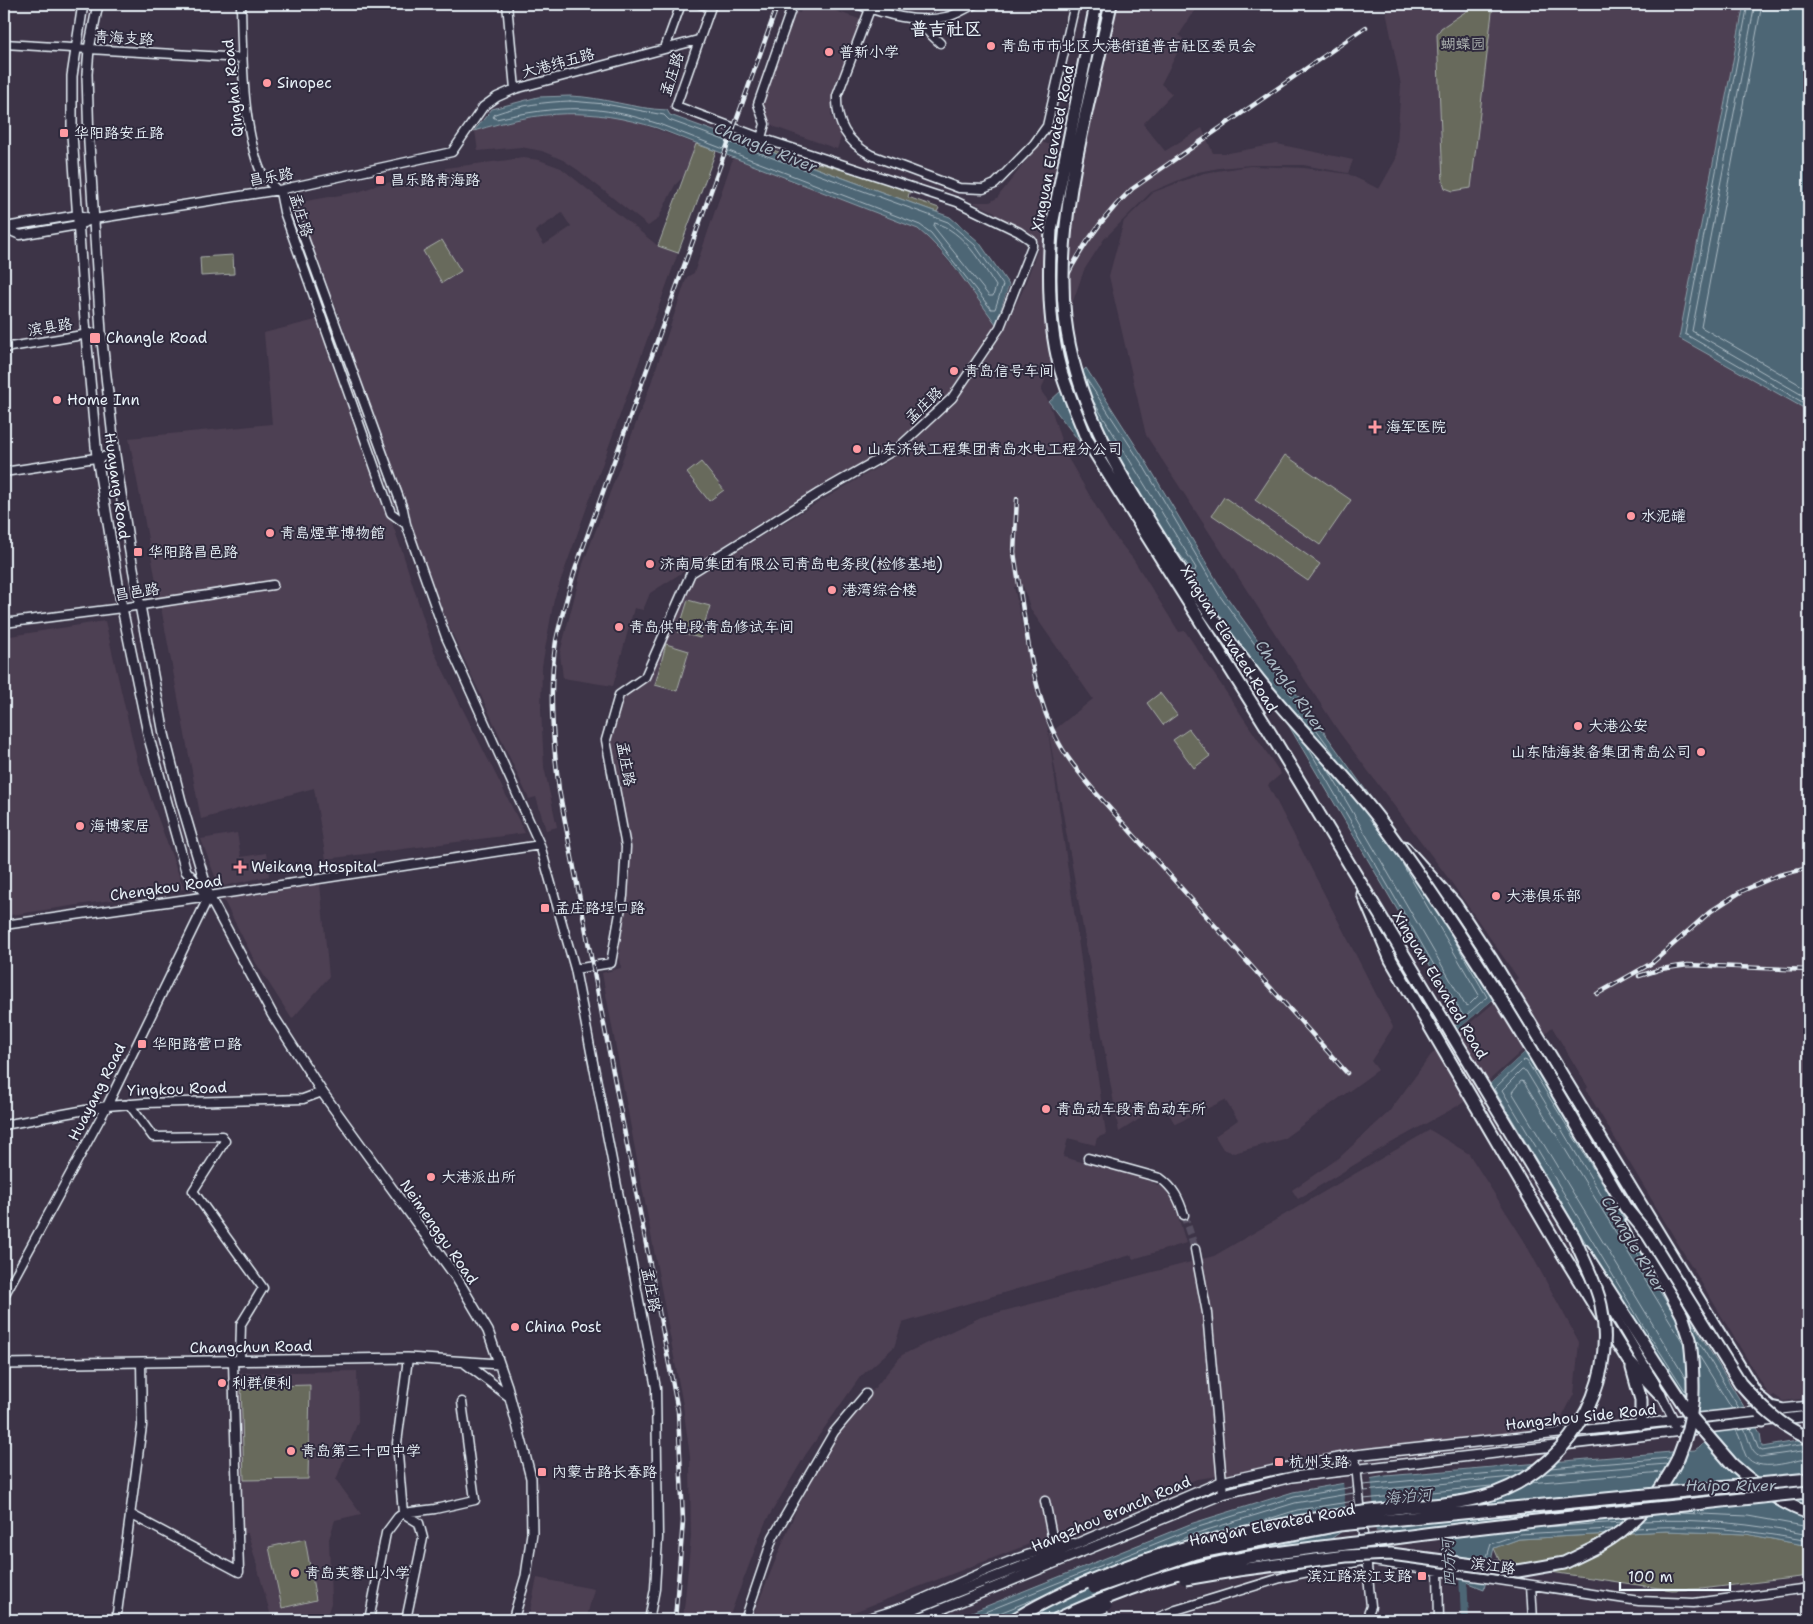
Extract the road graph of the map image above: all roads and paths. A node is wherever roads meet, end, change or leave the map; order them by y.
1 (83, 4) edge
2 (98, 4) edge
3 (241, 4) edge
4 (507, 4) edge
5 (681, 4) edge
6 (700, 4) edge
7 (793, 4) edge
8 (857, 4) edge
9 (975, 4) edge
10 (1075, 4) edge
11 (1096, 4) edge
12 (1111, 4) edge
13 (711, 5) edge
14 (870, 9) junction
15 (924, 19) junction
16 (698, 40) junction
17 (940, 43) dead end
18 (4, 44) edge
19 (665, 48) junction
20 (89, 49) junction
21 (74, 50) junction
22 (242, 58) junction
23 (515, 89) junction
24 (761, 138) junction
25 (452, 152) joint
26 (279, 190) junction
27 (78, 215) junction
28 (94, 220) junction
29 (78, 225) junction
30 (4, 228) edge
31 (101, 332) junction
32 (86, 335) junction
33 (4, 348) edge
34 (115, 455) junction
35 (97, 457) junction
36 (4, 472) edge
37 (406, 524) junction
38 (273, 585) dead end
39 (140, 606) junction
40 (122, 608) junction
41 (4, 623) edge
42 (1383, 824) junction
43 (540, 845) junction
44 (1353, 871) junction
45 (209, 896) junction
46 (4, 925) edge
47 (575, 969) junction
48 (322, 1092) junction
49 (1484, 1095) dead end
50 (129, 1104) junction
51 (108, 1106) junction
52 (4, 1125) edge
53 (1088, 1158) dead end
54 (1625, 1207) junction
55 (1184, 1215) tunnel mouth
56 (1574, 1237) junction
57 (1195, 1248) tunnel mouth
58 (4, 1296) edge
59 (408, 1358) junction
60 (1628, 1360) junction
61 (236, 1361) junction
62 (142, 1362) junction
63 (464, 1362) junction
64 (4, 1364) edge
65 (499, 1364) junction
66 (866, 1394) dead end
67 (1660, 1394) junction
68 (1758, 1396) junction
69 (510, 1398) junction
70 (462, 1402) dead end
71 (1809, 1406) edge
72 (1780, 1409) junction
73 (1760, 1416) junction
74 (1809, 1416) edge
75 (1674, 1420) junction
76 (1641, 1424) junction
77 (1675, 1431) junction
78 (1809, 1438) edge
79 (1355, 1455) junction
80 (1358, 1467) junction
81 (1809, 1479) edge
82 (1221, 1482) junction
83 (1809, 1492) edge
84 (1223, 1494) junction
85 (1045, 1501) dead end
86 (403, 1513) junction
87 (1809, 1513) edge
88 (130, 1514) junction
89 (1083, 1541) junction
90 (1054, 1546) junction
91 (1365, 1555) junction
92 (1042, 1564) junction
93 (1438, 1571) junction
94 (1531, 1585) junction
95 (1809, 1588) edge
96 (117, 1613) dead end
97 (339, 1620) edge
98 (363, 1620) edge
99 (368, 1620) edge
100 (406, 1620) edge
101 (513, 1620) edge
102 (648, 1620) edge
103 (746, 1620) edge
104 (862, 1620) edge
105 (885, 1620) edge
106 (915, 1620) edge
107 (1013, 1620) edge
108 (1021, 1620) edge
109 (1055, 1620) edge
110 (1074, 1620) edge
111 (1152, 1620) edge
112 (1366, 1620) edge
113 (1439, 1620) edge
114 (1533, 1620) edge

1 - 21 main road, Huayang Road
2 - 20 main road, Huayang Road
3 - 22 street, Qinghai Road
4 - 23 street
5 - 19 street
6 - 13 street
7 - 24 street
8 - 14 street
9 - 15 street
10 - 14 street
11 - 44 highway, Xinguan Elevated Road, bridge
12 - 42 highway, Xinguan Elevated Road, bridge
13 - 16 street
14 - 15 street
15 - 17 street
16 - 19 street, 大港纬五路
16 - 24 street, 孟庄路
18 - 21 street, 青海支路
19 - 23 street, 大港纬五路
20 - 21 street, 青海支路
20 - 22 street, 青海支路
20 - 28 main road, Huayang Road
21 - 27 main road, Huayang Road
22 - 26 street, Qinghai Road
23 - 25 street, 大港纬五路
24 - 47 street, 孟庄路
25 - 26 street, 昌乐路
26 - 28 street, 昌乐路
26 - 37 street, 孟庄路
26 - 37 street, 孟庄路
27 - 28 street, 昌乐路
27 - 29 main road, Huayang Road
27 - 30 street, 昌乐路
28 - 29 street, 昌乐路
28 - 31 main road, Huayang Road
29 - 30 street, 昌乐路
29 - 32 main road, Huayang Road
31 - 32 street, 滨县路
31 - 34 main road, Huayang Road
32 - 33 street, 滨县路
32 - 35 main road, Huayang Road
34 - 35 street
34 - 39 main road, Huayang Road
35 - 36 street
35 - 40 main road, Huayang Road
37 - 43 street, 孟庄路
38 - 39 street, 昌邑路
39 - 40 street, 昌邑路
39 - 45 main road, Huayang Road
40 - 41 street, 昌邑路
40 - 45 main road, Huayang Road
42 - 54 highway, Xinguan Elevated Road, bridge
42 - 68 highway, bridge
43 - 45 street, Chengkou Road
43 - 47 street, 孟庄路
44 - 56 highway, Xinguan Elevated Road, bridge
44 - 60 highway, bridge
45 - 46 street, Chengkou Road
45 - 48 main road, Neimenggu Road
45 - 51 street, Huayang Road
47 - 102 street, 孟庄路
48 - 50 street, Yingkou Road
48 - 65 main road, Neimenggu Road
49 - 67 street
50 - 51 street, Yingkou Road
50 - 61 street
51 - 52 street, Yingkou Road
51 - 58 street, Huayang Road
53 - 55 street
54 - 78 highway, bridge
54 - 110 highway, bridge
56 - 87 highway, bridge
56 - 107 highway, bridge
57 - 82 street
59 - 61 main road, Changchun Road
59 - 63 main road, Changchun Road
59 - 86 street
60 - 67 highway
60 - 76 highway
61 - 62 main road, Changchun Road
61 - 88 street
62 - 64 main road, Changchun Road
62 - 88 street
63 - 65 main road, Changchun Road
63 - 69 main road
65 - 69 main road, Neimenggu Road
66 - 103 street
67 - 75 street
68 - 72 highway
68 - 73 highway
69 - 101 main road, Neimenggu Road
70 - 86 street
71 - 72 main road, Hangzhou Side Road
72 - 73 main road, Hangzhou Side Road
73 - 74 main road, Hangzhou Side Road
73 - 75 main road, Hangzhou Side Road
73 - 77 main road, Hangzhou Side Road
75 - 76 main road, Hangzhou Side Road
75 - 77 street
76 - 79 main road, Hangzhou Side Road
77 - 80 main road, Hangzhou Side Road
79 - 80 street
79 - 82 main road, Hangzhou Branch Road
80 - 84 main road, Hangzhou Branch Road
80 - 91 street, bridge
81 - 108 highway, Hang'an Elevated Road, bridge
82 - 84 street
82 - 89 main road, Hangzhou Branch Road
83 - 109 highway, Hang'an Elevated Road, bridge
84 - 92 main road, Hangzhou Branch Road
85 - 90 street
86 - 99 street
86 - 100 street
88 - 96 street
89 - 90 street
89 - 92 main road, Hangzhou Branch Road
90 - 104 street
91 - 93 street, 滨江路
91 - 111 street, 滨江路
91 - 112 street
92 - 105 main road, Hangzhou Branch Road
92 - 106 main road, Hangzhou Branch Road
93 - 94 street, 滨江路
93 - 113 street
94 - 95 street, 滨江路
94 - 114 street
97 - 98 street

